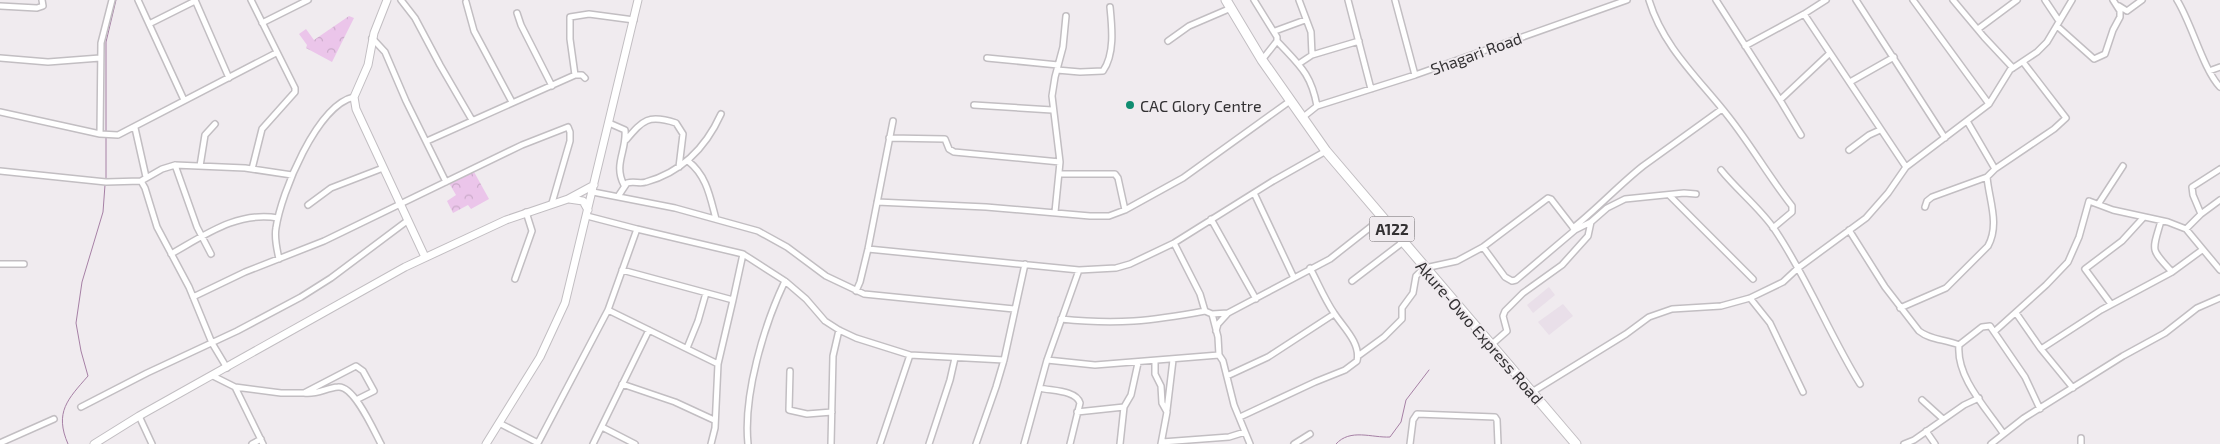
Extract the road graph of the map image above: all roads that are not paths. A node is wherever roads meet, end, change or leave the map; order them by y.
1 (42, 0) edge
2 (112, 0) edge
3 (138, 0) edge
4 (195, 0) edge
5 (251, 0) edge
6 (308, 0) edge
7 (387, 0) edge
8 (402, 0) edge
9 (638, 0) edge
10 (1254, 0) edge
11 (1299, 0) edge
12 (1348, 0) edge
13 (1395, 0) edge
14 (1627, 0) edge
15 (1649, 0) edge
16 (1826, 0) edge
17 (1856, 0) edge
18 (1913, 0) edge
19 (1953, 0) edge
20 (2017, 0) edge
21 (2045, 0) edge
22 (2072, 0) edge
23 (2142, 0) edge
24 (2177, 0) edge
25 (1718, 1) edge
26 (466, 2) dead end
27 (2115, 2) edge
28 (1228, 4) edge
29 (0, 6) edge
30 (1110, 7) dead end
31 (517, 13) dead end
32 (1804, 14) junction
33 (1066, 16) dead end
34 (634, 20) junction
35 (1305, 20) junction
36 (262, 23) junction
37 (149, 24) junction
38 (2058, 24) junction
39 (1978, 29) junction
40 (1275, 31) junction
41 (372, 38) junction
42 (1168, 41) dead end
43 (1277, 41) junction
44 (1359, 41) junction
45 (1745, 46) junction
46 (276, 53) junction
47 (1830, 53) junction
48 (1312, 55) junction
49 (1894, 57) junction
50 (0, 58) edge
51 (100, 58) junction
52 (987, 58) dead end
53 (1262, 60) junction
54 (2023, 62) junction
55 (1300, 63) junction
56 (2220, 66) edge
57 (1058, 68) junction
58 (2013, 68) junction
59 (2209, 70) junction
60 (575, 75) junction
61 (1415, 75) junction
62 (229, 78) junction
63 (585, 78) dead end
64 (1850, 82) junction
65 (552, 86) junction
66 (2220, 87) edge
67 (1371, 89) junction
68 (354, 96) junction
69 (184, 100) junction
70 (1780, 100) junction
71 (1290, 101) junction
72 (512, 102) junction
73 (1989, 104) junction
74 (974, 105) dead end
75 (1317, 106) junction
76 (1722, 109) junction
77 (1052, 110) junction
78 (0, 112) edge
79 (721, 114) dead end
80 (1302, 118) junction
81 (472, 120) junction
82 (893, 121) dead end
83 (1967, 121) junction
84 (609, 123) junction
85 (215, 124) dead end
86 (135, 128) junction
87 (1880, 130) junction
88 (103, 134) junction
89 (1801, 136) dead end
90 (889, 138) junction
91 (1944, 138) junction
92 (626, 140) junction
93 (427, 142) junction
94 (1849, 150) dead end
95 (1326, 151) junction
96 (688, 161) junction
97 (1060, 162) junction
98 (175, 165) junction
99 (200, 166) junction
100 (2123, 166) dead end
101 (1906, 167) junction
102 (383, 168) junction
103 (679, 168) junction
104 (252, 169) junction
105 (1995, 169) junction
106 (2220, 169) edge
107 (1721, 170) dead end
108 (0, 171) edge
109 (1060, 174) junction
110 (292, 175) junction
111 (146, 177) junction
112 (1987, 177) junction
113 (141, 181) junction
114 (446, 182) junction
115 (624, 185) junction
116 (594, 188) junction
117 (1254, 193) junction
118 (1696, 194) dead end
119 (619, 195) junction
120 (1668, 195) junction
121 (568, 199) junction
122 (2220, 200) edge
123 (877, 202) junction
124 (399, 203) junction
125 (552, 203) junction
126 (2100, 203) junction
127 (308, 204) dead end
128 (1925, 207) dead end
129 (1125, 210) junction
130 (526, 212) junction
131 (1055, 212) junction
132 (587, 213) junction
133 (2201, 214) junction
134 (278, 218) junction
135 (1382, 218) junction
136 (2143, 218) junction
137 (716, 219) junction
138 (1211, 219) junction
139 (407, 221) junction
140 (2161, 221) junction
141 (1591, 222) junction
142 (1773, 228) junction
143 (637, 229) junction
144 (1574, 229) junction
145 (2186, 229) junction
146 (1849, 230) junction
147 (201, 237) junction
148 (1403, 242) junction
149 (1174, 243) junction
150 (1483, 247) junction
151 (868, 249) junction
152 (2202, 250) junction
153 (171, 254) junction
154 (211, 254) dead end
155 (743, 254) junction
156 (425, 257) junction
157 (279, 259) junction
158 (0, 264) edge
159 (24, 264) dead end
160 (1025, 264) junction
161 (1310, 268) junction
162 (1425, 268) junction
163 (1798, 268) junction
164 (622, 270) junction
165 (1079, 270) junction
166 (2220, 270) edge
167 (2172, 272) junction
168 (1294, 278) junction
169 (515, 279) dead end
170 (1753, 279) dead end
171 (785, 281) junction
172 (1352, 281) dead end
173 (856, 291) junction
174 (706, 293) junction
175 (193, 297) junction
176 (1750, 298) junction
177 (2220, 298) edge
178 (1256, 299) junction
179 (733, 300) junction
180 (2112, 304) junction
181 (1900, 308) junction
182 (1014, 309) junction
183 (608, 310) junction
184 (1205, 311) junction
185 (1228, 313) junction
186 (2016, 313) junction
187 (1212, 314) junction
188 (1334, 314) junction
189 (1061, 319) junction
190 (649, 330) junction
191 (839, 330) junction
192 (1216, 331) junction
193 (1995, 331) junction
194 (212, 342) junction
195 (1491, 345) junction
196 (1959, 345) junction
197 (687, 348) junction
198 (2041, 349) junction
199 (910, 355) junction
200 (1219, 355) junction
201 (1358, 356) junction
202 (955, 358) junction
203 (1004, 360) junction
204 (1047, 360) junction
205 (1173, 360) junction
206 (1155, 362) junction
207 (1138, 363) junction
208 (718, 364) junction
209 (227, 368) junction
210 (790, 371) dead end
211 (213, 376) junction
212 (1227, 376) junction
213 (622, 384) junction
214 (1860, 384) dead end
215 (236, 387) junction
216 (1040, 388) junction
217 (2073, 388) junction
218 (1532, 392) junction
219 (1803, 392) dead end
220 (304, 393) junction
221 (1979, 398) junction
222 (356, 400) junction
223 (1922, 400) dead end
224 (81, 407) dead end
225 (1124, 408) junction
226 (2040, 409) junction
227 (1167, 410) junction
228 (832, 412) junction
229 (1077, 412) junction
230 (138, 416) junction
231 (1240, 417) junction
232 (54, 419) dead end
233 (1943, 419) junction
234 (714, 420) junction
235 (499, 423) junction
236 (602, 427) junction
237 (1926, 431) junction
238 (1245, 432) junction
239 (2003, 433) junction
240 (1310, 434) dead end
241 (262, 441) edge
242 (0, 443) edge
243 (1162, 443) edge
244 (94, 444) edge
245 (152, 444) edge
246 (252, 444) edge
247 (381, 444) edge
248 (486, 444) edge
249 (538, 444) edge
250 (593, 444) edge
251 (633, 444) edge
252 (711, 444) edge
253 (748, 444) edge
254 (830, 444) edge
255 (880, 444) edge
256 (929, 444) edge
257 (976, 444) edge
258 (1024, 444) edge
259 (1070, 444) edge
260 (1120, 444) edge
261 (1250, 444) edge
262 (1294, 444) edge
263 (1410, 444) edge
264 (1498, 444) edge
265 (1576, 444) edge
266 (1904, 444) edge
267 (1935, 444) edge
268 (1991, 444) edge

1 - 29 street
2 - 51 street
3 - 37 street
4 - 37 street
4 - 62 street
5 - 36 street
6 - 36 street
7 - 41 street
8 - 81 street
9 - 34 street
10 - 40 street
11 - 35 street
12 - 44 street
13 - 61 street
14 - 61 street, Shagari Road
15 - 76 street
16 - 32 street
17 - 49 street
18 - 73 street
19 - 39 street
20 - 39 street
21 - 38 street
22 - 38 street
23 - 27 street
24 - 59 street
25 - 45 street
26 - 72 street
27 - 38 street
28 - 42 street
28 - 53 highway, Akure-Owo Express Road / A122
30 - 57 street
31 - 65 street
32 - 45 street
32 - 47 street
33 - 57 street
34 - 60 street
34 - 84 street
35 - 40 street
35 - 48 street
36 - 46 street
37 - 69 street
38 - 54 street
39 - 58 street
40 - 43 street
41 - 68 street
41 - 93 street
43 - 53 street
43 - 55 street
44 - 48 street
44 - 67 street
45 - 70 street
46 - 62 street
46 - 104 street
47 - 64 street
47 - 70 street
48 - 55 street
49 - 64 street
49 - 91 street
50 - 51 street
51 - 88 street
52 - 57 street
53 - 71 highway, Akure-Owo Express Road / A122
54 - 58 street
54 - 105 street
55 - 75 street
56 - 59 street
57 - 77 street
58 - 73 street
59 - 66 street
60 - 63 street
60 - 65 street
61 - 67 street, Shagari Road
62 - 69 street
64 - 87 street
65 - 72 street
67 - 75 street, Shagari Road
68 - 102 street
68 - 110 street
69 - 86 street
70 - 89 street
71 - 80 highway, Akure-Owo Express Road / A122
71 - 129 street
72 - 81 street
73 - 83 street
74 - 77 street
75 - 80 street
76 - 142 street
76 - 144 street
77 - 97 street
78 - 88 street
79 - 96 street
80 - 95 highway, Akure-Owo Express Road / A122
81 - 93 street
82 - 90 street
83 - 91 street
83 - 105 street
84 - 92 street
84 - 116 street
85 - 99 street
86 - 88 street
86 - 111 street
87 - 94 street
87 - 101 street
90 - 97 street
90 - 123 street
91 - 101 street
92 - 103 street
92 - 115 street
93 - 114 street
95 - 117 street
95 - 135 highway, Akure-Owo Express Road / A122
96 - 103 street
96 - 137 street
97 - 109 street
98 - 99 street
98 - 111 street
98 - 147 street
99 - 104 street
100 - 126 street
101 - 146 street
102 - 124 street
102 - 127 street
103 - 115 street
104 - 110 street
105 - 112 street
106 - 133 street
107 - 142 street
108 - 113 street
109 - 129 street
109 - 131 street
110 - 134 street
111 - 113 street
112 - 128 street
112 - 181 street
113 - 153 street
114 - 124 street
114 - 125 street
115 - 119 street
116 - 119 street
116 - 121 street
116 - 132 street
117 - 138 street
117 - 168 street
118 - 120 street
119 - 137 street
120 - 141 street
120 - 170 street
121 - 125 street
121 - 132 street
122 - 133 street
123 - 131 street
123 - 151 street
124 - 139 street
124 - 157 street
125 - 130 street
126 - 136 street
126 - 186 street
129 - 131 street
130 - 156 street
130 - 169 street
132 - 143 street
132 - 235 street
133 - 145 street
134 - 147 street
134 - 157 street
135 - 148 highway, Akure-Owo Express Road / A122
135 - 161 street
136 - 140 street
136 - 180 street
137 - 173 street
138 - 149 street
138 - 178 street
139 - 156 street
139 - 194 street
140 - 145 street
140 - 167 street
141 - 144 street
141 - 195 street
142 - 163 street
143 - 155 street
143 - 164 street
144 - 150 street
144 - 150 street
145 - 152 street
146 - 163 street
146 - 181 street
147 - 153 street
147 - 154 street
148 - 162 highway, Akure-Owo Express Road / A122
148 - 172 street
149 - 165 street
149 - 184 street
150 - 162 street
151 - 160 street
151 - 173 street
152 - 166 street
152 - 167 street
153 - 175 street
155 - 171 street
155 - 179 street
156 - 209 street
157 - 175 street
158 - 159 street
160 - 165 street
160 - 182 street
161 - 168 street
161 - 188 street
162 - 195 highway, Akure-Owo Express Road / A122
162 - 201 street
163 - 176 street
163 - 214 street
164 - 174 street
164 - 183 street
165 - 189 street
167 - 180 street
168 - 178 street
171 - 191 street
171 - 253 street
173 - 182 street
174 - 179 street
174 - 197 street
175 - 194 street
176 - 218 street
176 - 219 street
177 - 217 street
178 - 185 street
179 - 208 street
180 - 198 street
181 - 196 street
182 - 203 street
183 - 190 street
183 - 249 street
184 - 187 street
184 - 189 street
185 - 187 street
185 - 192 street
186 - 193 street
186 - 198 street
187 - 192 street
188 - 201 street
188 - 212 street
189 - 204 street
190 - 197 street
190 - 213 street
191 - 199 street
191 - 228 street
192 - 200 street
193 - 196 street
193 - 226 street
194 - 209 street
194 - 224 street
195 - 218 highway, Akure-Owo Express Road / A122
196 - 221 street
197 - 208 street
198 - 217 street
199 - 202 street
199 - 255 street
200 - 205 street
200 - 212 street
201 - 231 street
202 - 203 street
202 - 256 street
203 - 257 street
204 - 207 street
204 - 216 street
205 - 206 street
205 - 227 street
206 - 207 street
206 - 227 street
207 - 225 street
208 - 234 street
209 - 211 street
210 - 228 street
211 - 215 street
211 - 230 street
212 - 231 street
213 - 234 street
213 - 236 street
215 - 220 street
215 - 241 street
216 - 229 street
216 - 258 street
217 - 226 street
218 - 265 highway, Akure-Owo Express Road / A122
220 - 222 street
220 - 222 street
221 - 233 street
221 - 239 street
222 - 247 street
223 - 233 street
225 - 229 street
225 - 260 street
226 - 239 street
227 - 243 street
228 - 254 street
229 - 259 street
230 - 244 street
230 - 245 street
231 - 238 street
232 - 242 street
233 - 237 street
234 - 252 street
235 - 248 street
235 - 249 street
236 - 250 street
236 - 251 street
237 - 266 street
237 - 267 street
238 - 243 street
238 - 261 street
239 - 268 street
240 - 262 street
241 - 246 street
263 - 264 street

